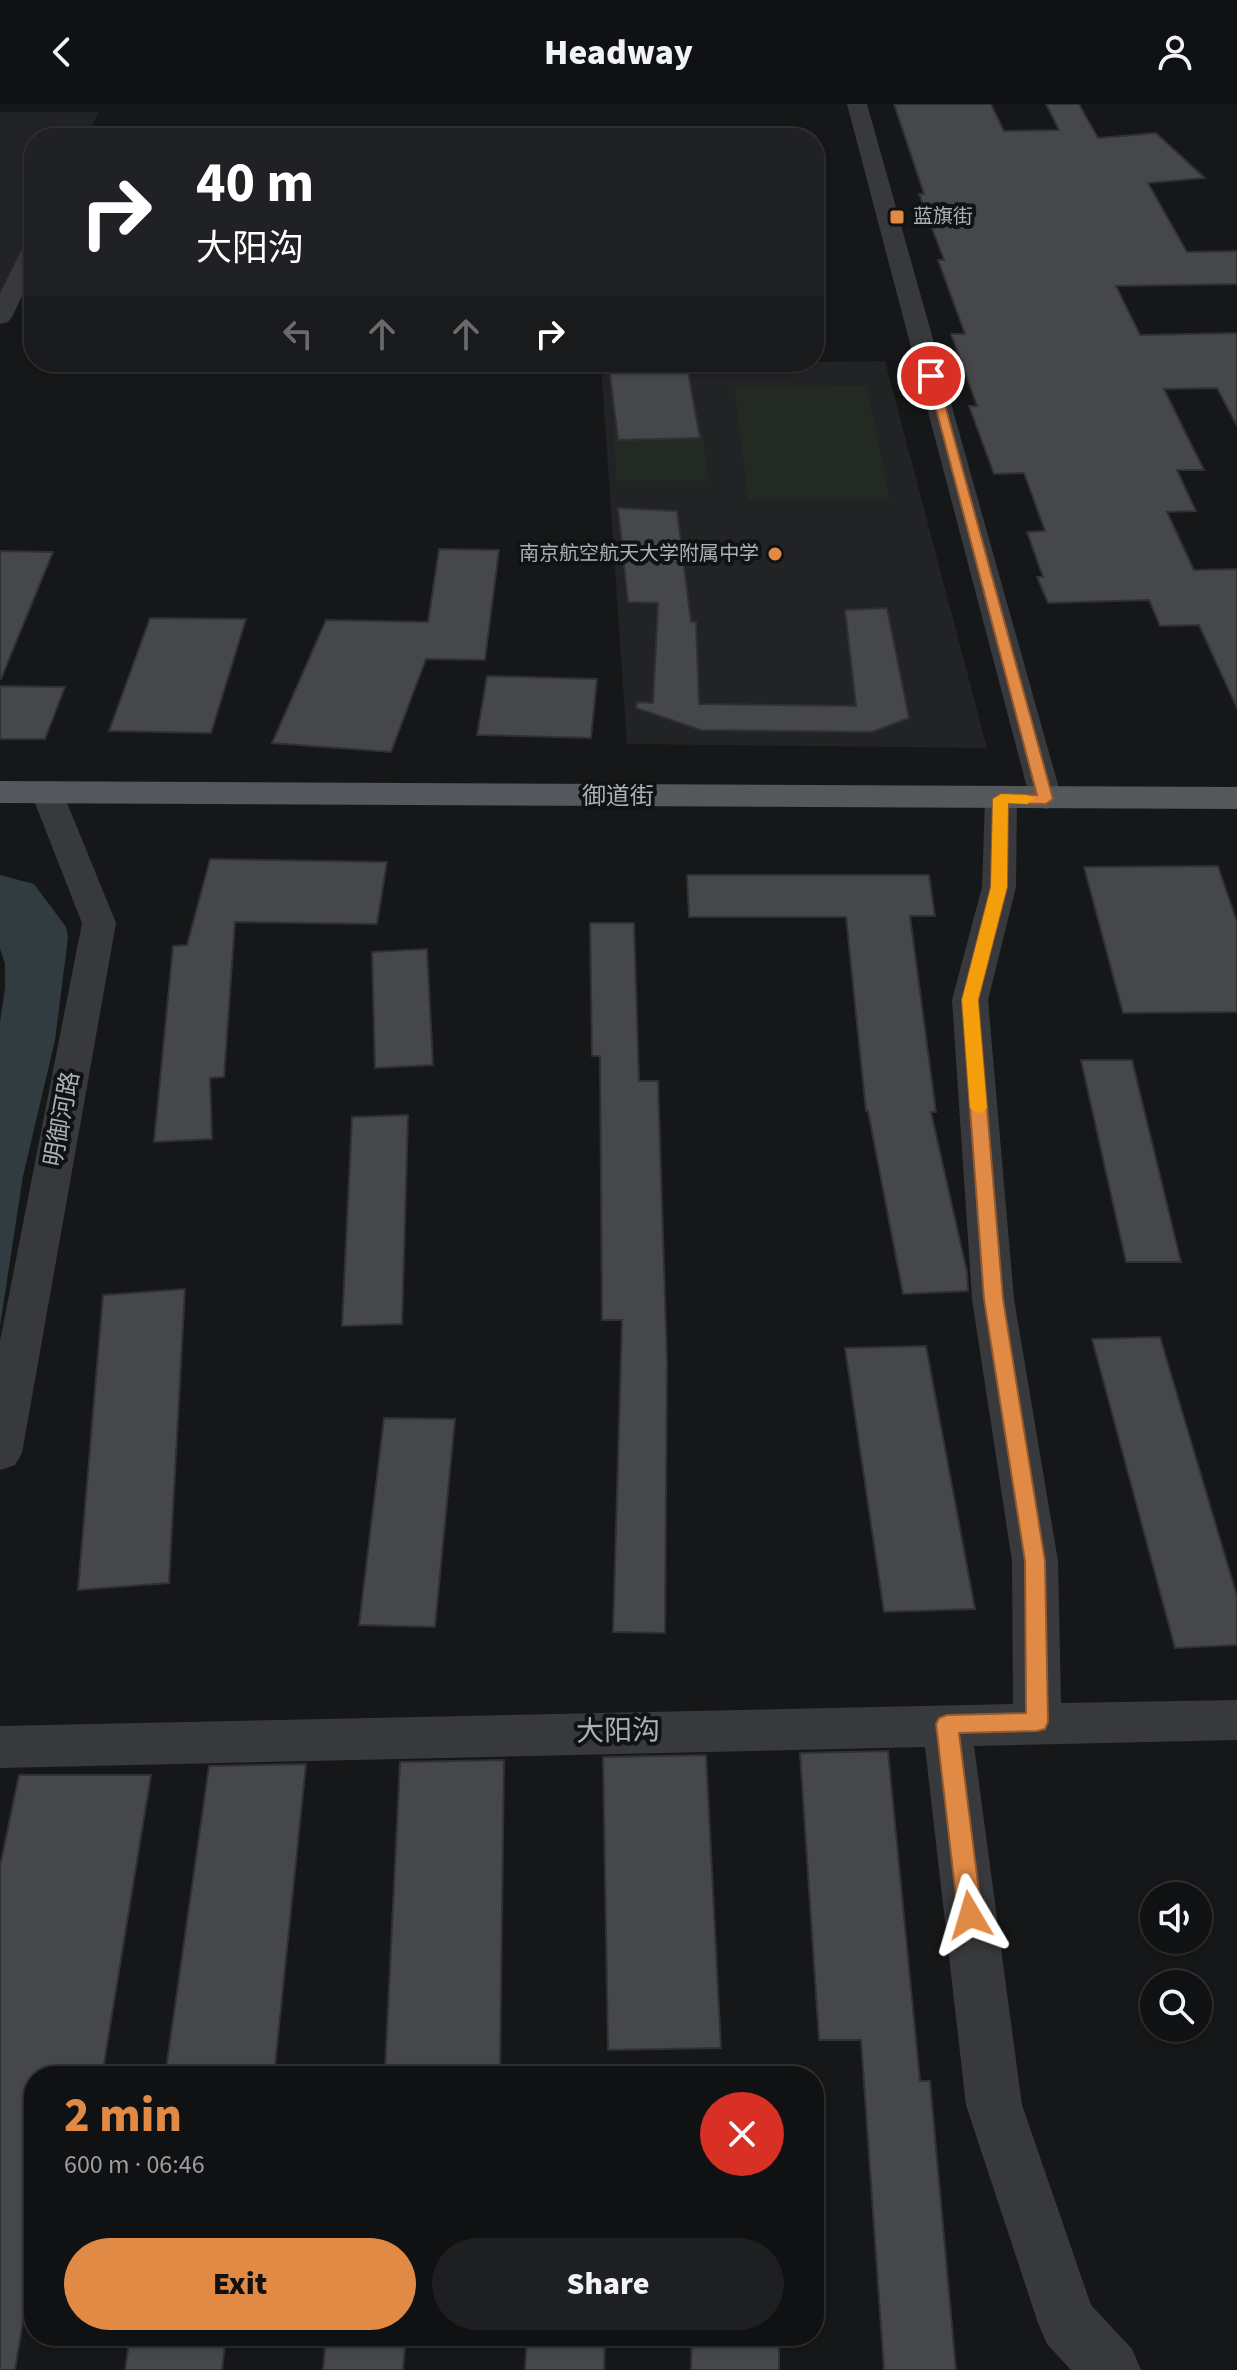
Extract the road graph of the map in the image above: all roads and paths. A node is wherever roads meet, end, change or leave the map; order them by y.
1 (857, 104) edge
2 (24, 268) edge
3 (0, 317) edge
4 (0, 792) edge
5 (47, 793) junction
6 (1237, 798) edge
7 (1001, 799) junction
8 (1046, 799) junction
9 (0, 1453) edge
10 (1237, 1720) edge
11 (1037, 1722) junction
12 (947, 1724) junction
13 (0, 1747) edge
14 (1111, 2370) edge

1 - 8 street
2 - 3 street
4 - 5 main road, 御道街
5 - 7 main road, 御道街
5 - 9 street, 明御河路
6 - 8 main road, 御道街
7 - 8 main road, 御道街
7 - 11 street
10 - 11 street, 大阳沟
11 - 12 street, 大阳沟
12 - 13 street, 大阳沟
12 - 14 street

